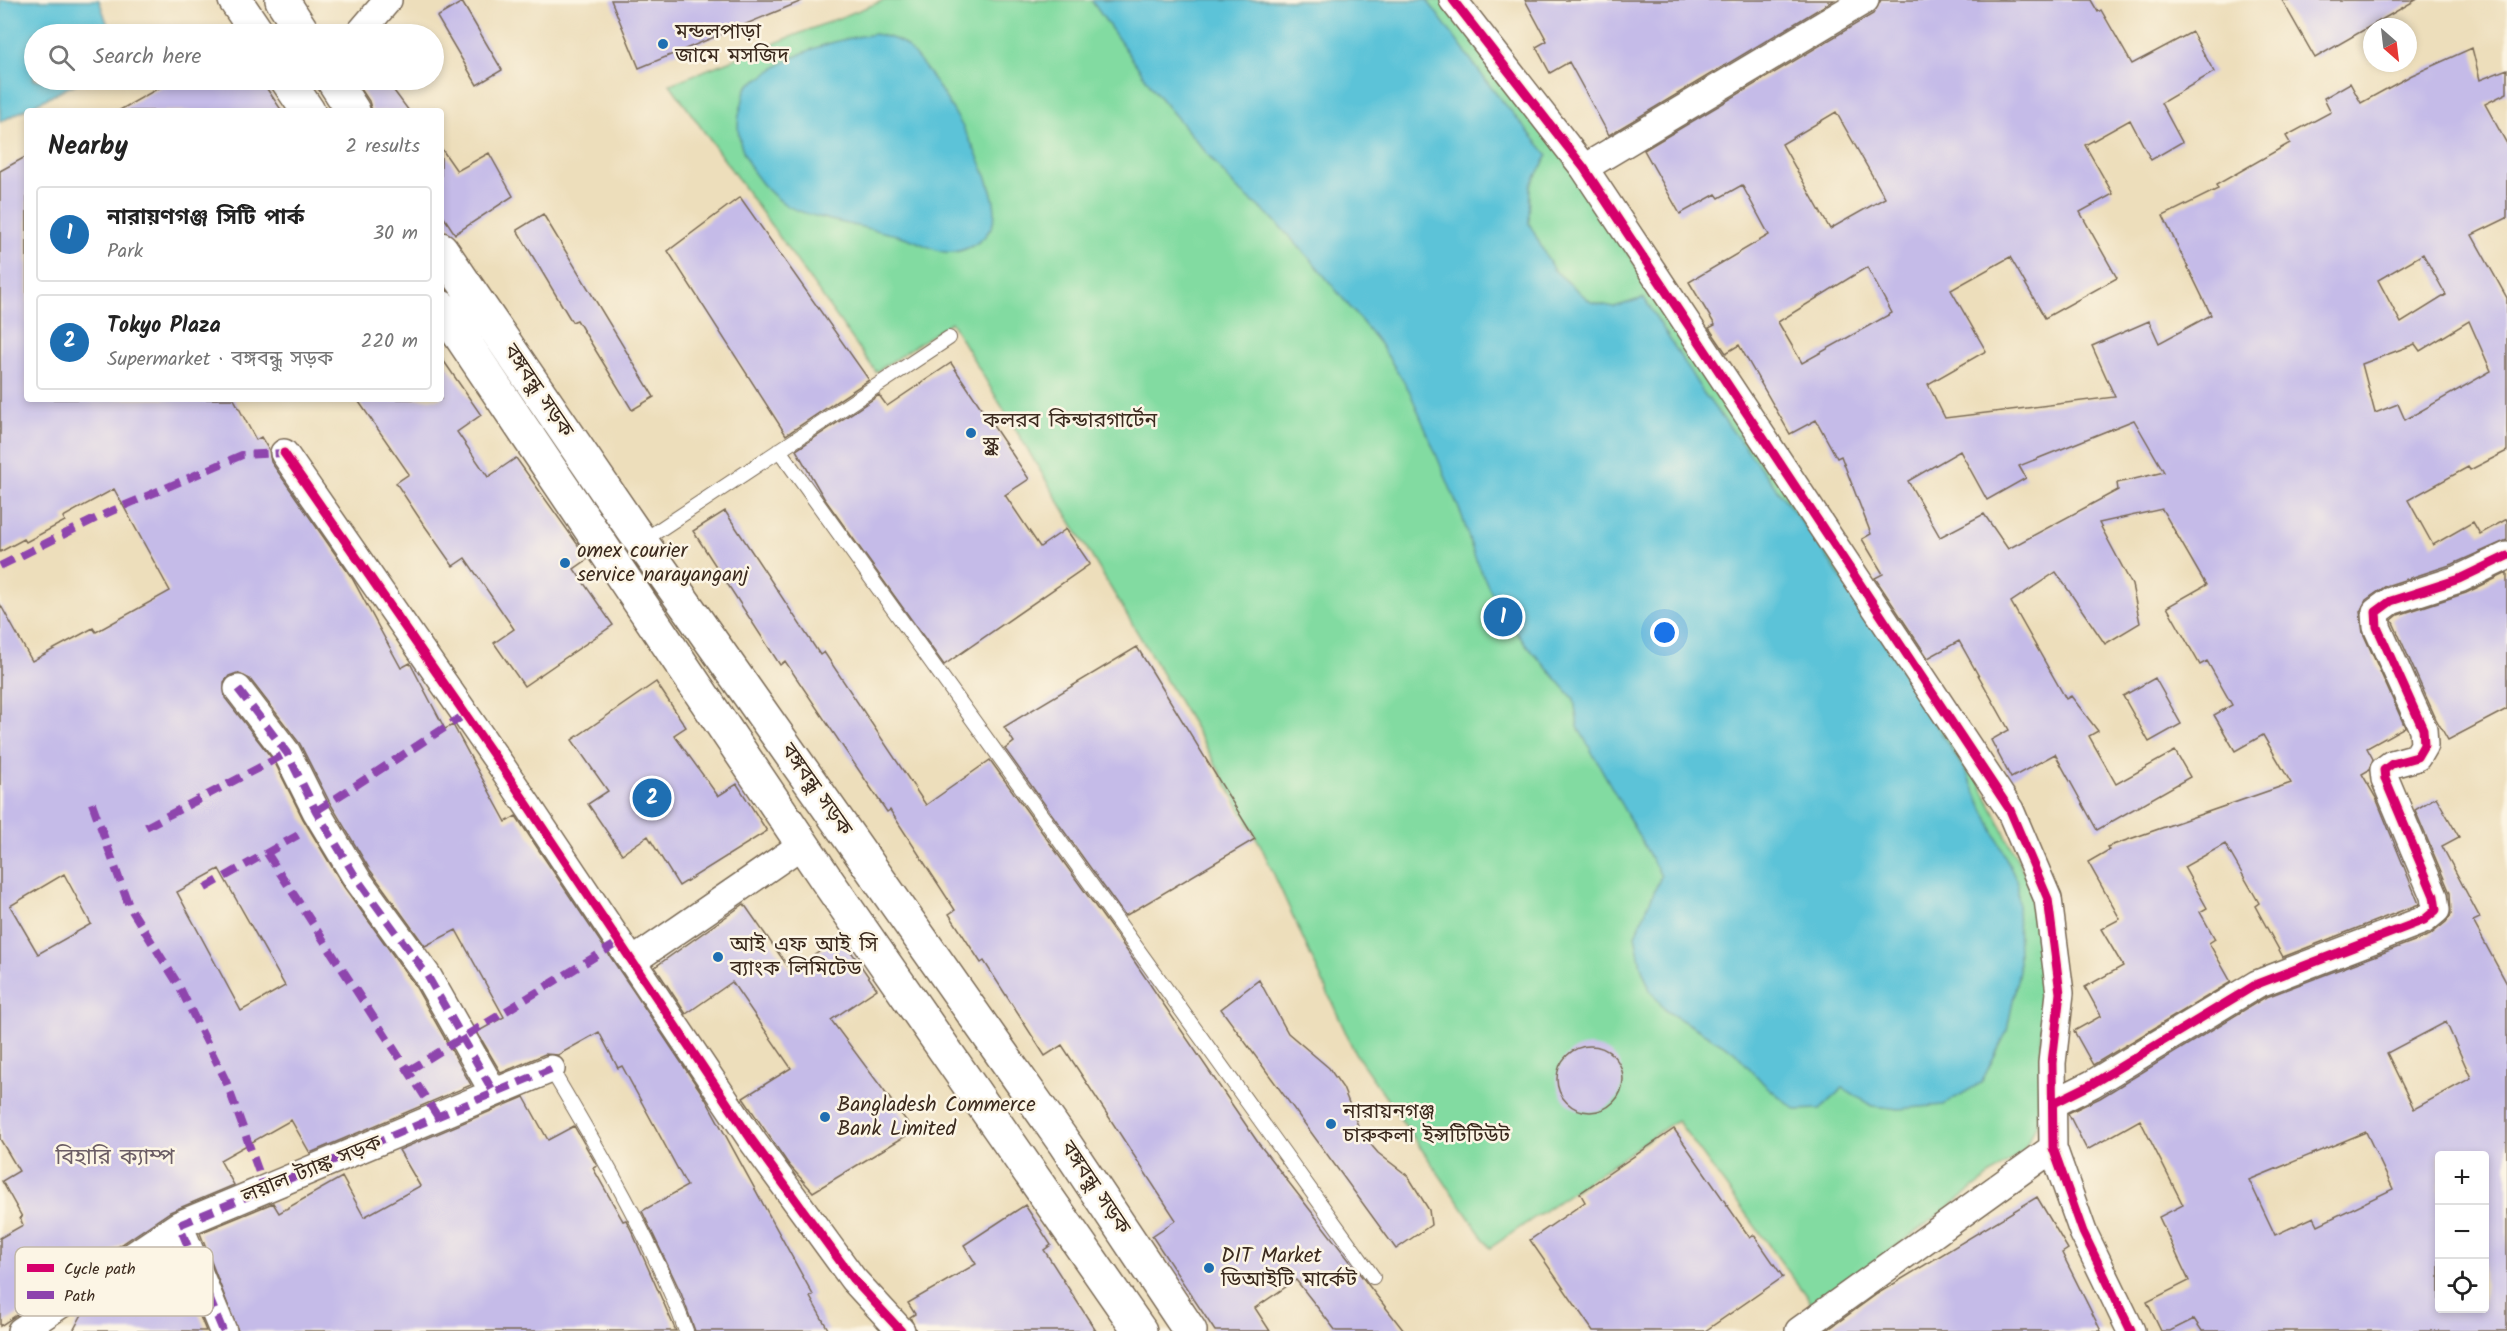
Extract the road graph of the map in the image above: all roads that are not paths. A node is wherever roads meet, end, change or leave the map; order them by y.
1 (235, 0) edge
2 (282, 0) edge
3 (388, 0) edge
4 (1453, 0) edge
5 (1865, 0) edge
6 (251, 24) edge
7 (298, 24) edge
8 (368, 24) edge
9 (294, 90) edge
10 (339, 90) edge
11 (306, 108) edge
12 (351, 108) edge
13 (1584, 168) junction
14 (444, 253) edge
15 (444, 312) edge
16 (949, 338) dead end
17 (779, 450) junction
18 (284, 453) dead end
19 (641, 542) junction
20 (2507, 556) edge
21 (238, 689) dead end
22 (803, 844) junction
23 (633, 961) junction
24 (551, 1069) joint
25 (494, 1093) junction
26 (2054, 1103) junction
27 (2052, 1148) junction
28 (179, 1225) junction
29 (146, 1247) edge
30 (188, 1247) edge
31 (1373, 1277) dead end
32 (213, 1307) edge
33 (43, 1316) edge
34 (21, 1331) edge
35 (223, 1331) edge
36 (686, 1331) edge
37 (901, 1331) edge
38 (1140, 1331) edge
39 (1190, 1331) edge
40 (1799, 1331) edge
41 (2131, 1331) edge

1 - 6 main road
2 - 7 main road
3 - 8 street
4 - 13 street
5 - 13 street
9 - 11 main road
10 - 12 main road
13 - 26 street
14 - 19 main road, বঙ্গবন্ধু সড়ক
15 - 22 main road, বঙ্গবন্ধু সড়ক
16 - 17 lane
17 - 19 lane
17 - 31 lane
18 - 23 street
19 - 39 main road, বঙ্গবন্ধু সড়ক
20 - 26 street
21 - 25 street
22 - 23 street
22 - 38 main road, বঙ্গবন্ধু সড়ক
23 - 37 street
24 - 25 street, লয়াল ট্যাঙ্ক সড়ক
24 - 36 lane
25 - 28 street, লয়াল ট্যাঙ্ক সড়ক
26 - 27 street
27 - 40 street
27 - 41 street
28 - 29 street, লয়াল ট্যাঙ্ক সড়ক
28 - 30 street
32 - 35 street
33 - 34 street, লয়াল ট্যাঙ্ক সড়ক

